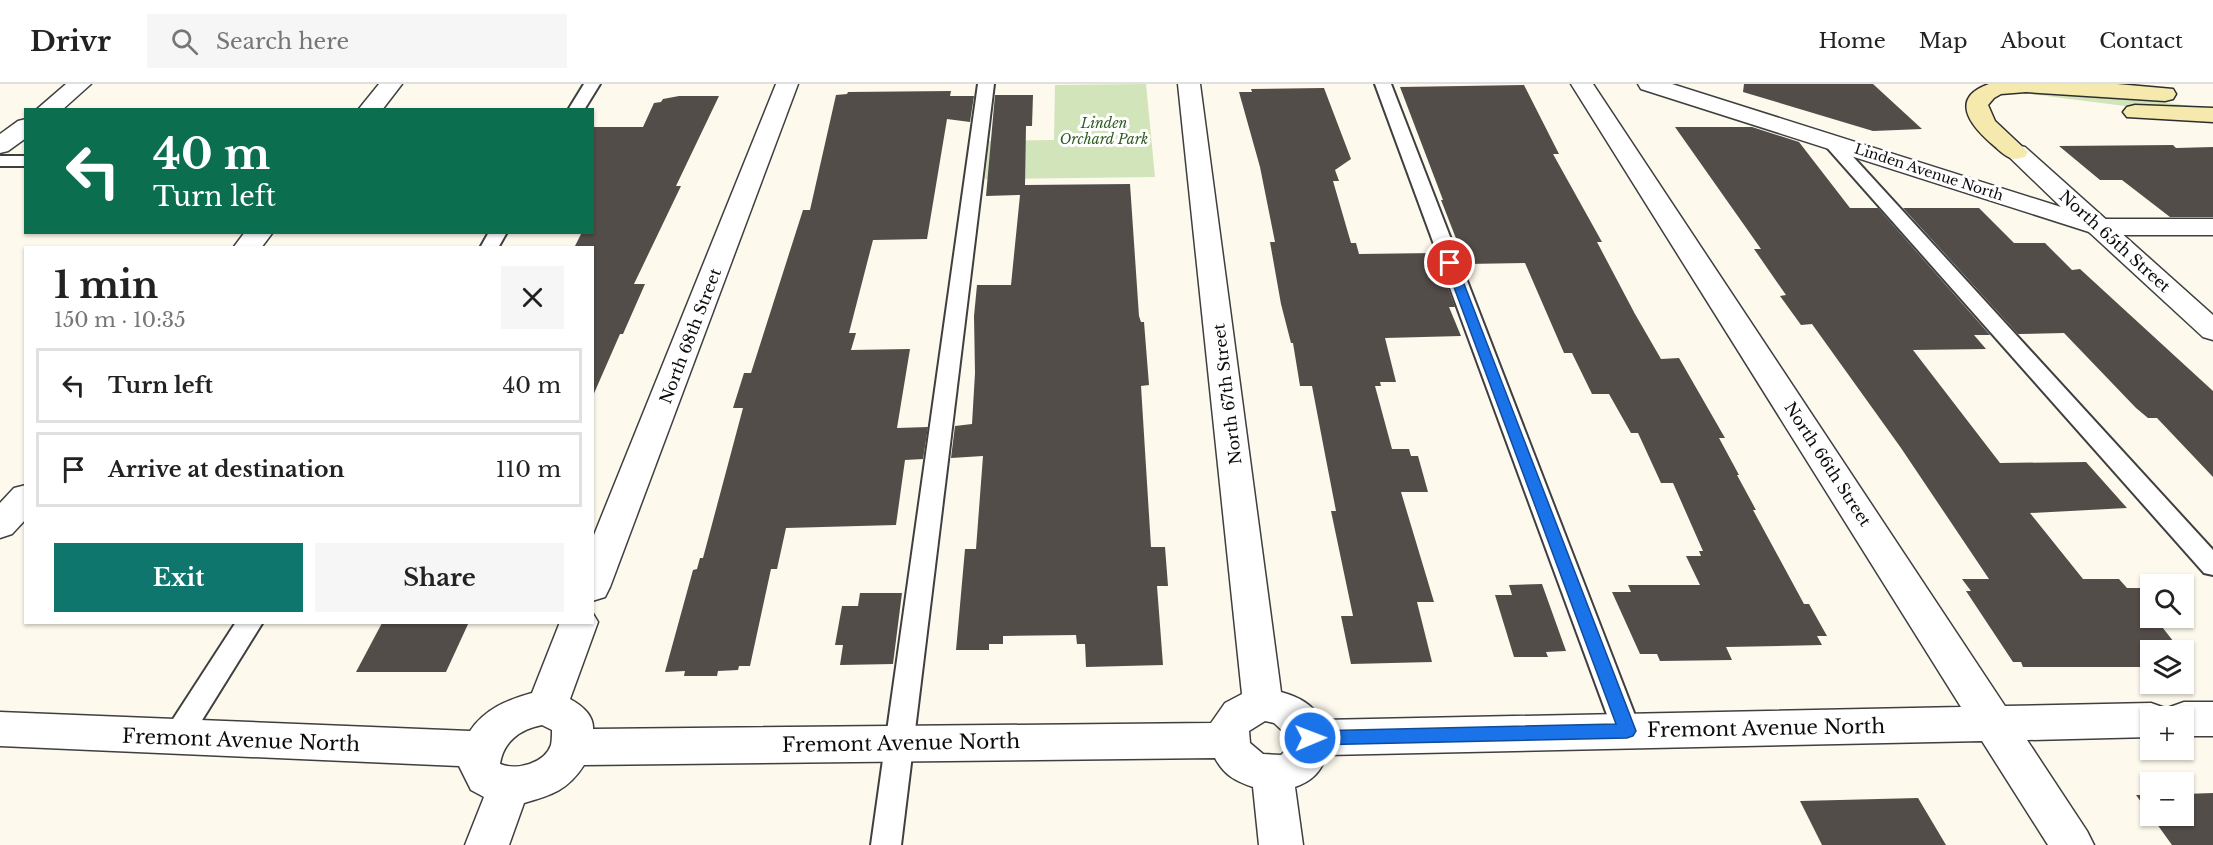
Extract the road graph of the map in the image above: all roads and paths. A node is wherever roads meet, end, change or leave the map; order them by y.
1 (80, 84) edge
2 (391, 84) edge
3 (592, 84) edge
4 (787, 84) edge
5 (986, 84) edge
6 (1190, 84) edge
7 (1383, 84) edge
8 (1582, 84) edge
9 (1649, 84) edge
10 (1958, 84) edge
11 (2102, 84) edge
12 (1990, 90) junction
13 (2165, 94) junction
14 (2213, 100) edge
15 (50, 108) edge
16 (371, 108) edge
17 (577, 108) edge
18 (2137, 112) junction
19 (2213, 115) edge
20 (24, 128) edge
21 (1829, 140) junction
22 (0, 146) edge
23 (2016, 152) junction
24 (0, 161) edge
25 (24, 161) edge
26 (2099, 227) junction
27 (2213, 227) edge
28 (258, 234) edge
29 (248, 246) edge
30 (2213, 331) edge
31 (24, 498) edge
32 (0, 525) edge
33 (2213, 566) edge
34 (594, 582) edge
35 (249, 624) edge
36 (578, 624) edge
37 (1263, 704) junction
38 (546, 709) junction
39 (2213, 718) edge
40 (2194, 719) edge
41 (2140, 720) edge
42 (1994, 724) junction
43 (0, 729) edge
44 (1627, 731) junction
45 (176, 738) junction
46 (1310, 738) junction
47 (1229, 740) junction
48 (900, 743) junction
49 (573, 747) junction
50 (482, 749) junction
51 (1272, 774) junction
52 (509, 787) junction
53 (487, 845) edge
54 (886, 845) edge
55 (1281, 845) edge
56 (2072, 845) edge

1 - 15 street
2 - 16 street
3 - 17 lane
4 - 34 street, North 68th Street
5 - 48 lane
6 - 37 street, North 67th Street
7 - 44 lane
8 - 42 street, North 66th Street
9 - 21 street, Linden Avenue North
10 - 12 main road
11 - 13 main road
12 - 13 main road
12 - 18 main road
12 - 23 main road
13 - 14 main road
18 - 19 main road
18 - 23 main road
20 - 22 street
21 - 26 street, Linden Avenue North
21 - 33 lane
23 - 26 street, North 65th Street
24 - 25 lane
26 - 27 street, Linden Avenue North
26 - 30 street, North 65th Street
28 - 29 street
31 - 32 street
35 - 45 lane
36 - 38 street
37 - 46 street
37 - 47 street
38 - 49 street
38 - 50 street
39 - 40 street
41 - 42 street, Fremont Avenue North
42 - 44 street, Fremont Avenue North
42 - 56 street, North 66th Street
43 - 45 street, Fremont Avenue North
44 - 46 street, Fremont Avenue North
45 - 50 street, Fremont Avenue North
46 - 51 street
47 - 48 street, Fremont Avenue North
47 - 51 street
48 - 49 street, Fremont Avenue North
48 - 54 lane
49 - 52 street
50 - 52 street
51 - 55 street
52 - 53 street

